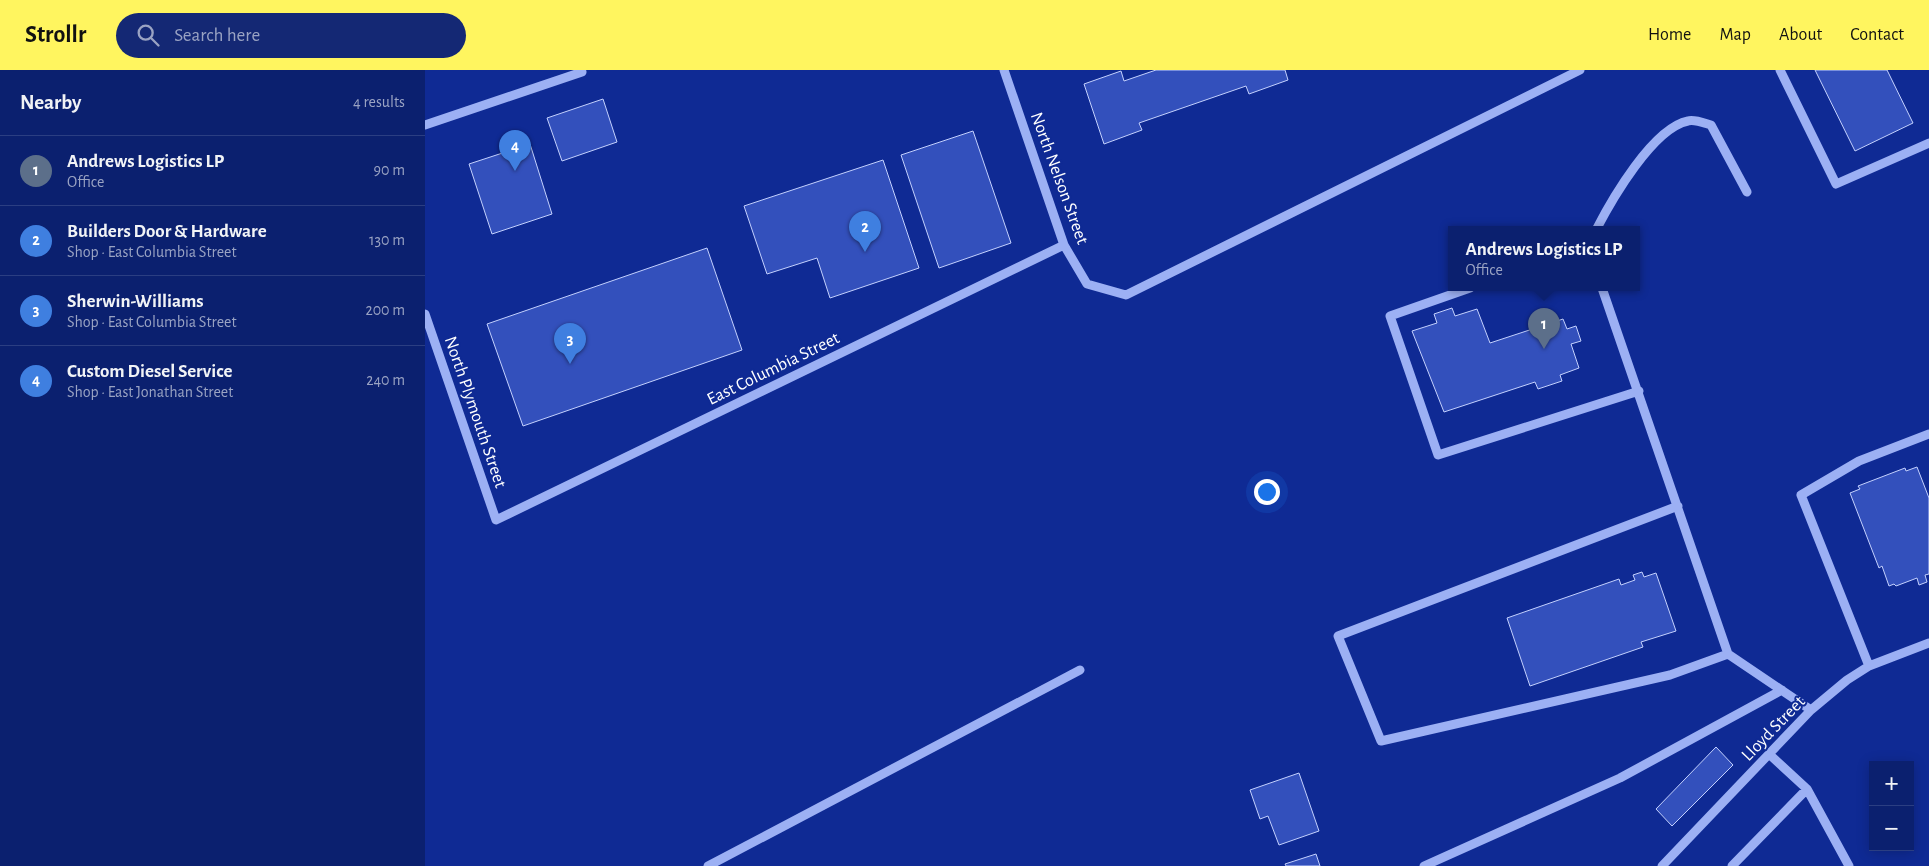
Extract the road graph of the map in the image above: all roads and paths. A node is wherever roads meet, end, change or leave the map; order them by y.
1 (1004, 70) edge
2 (1580, 70) edge
3 (1780, 70) edge
4 (582, 72) dead end
5 (425, 124) edge
6 (1929, 143) edge
7 (1747, 192) dead end
8 (1598, 226) edge
9 (1064, 246) junction
10 (1461, 291) edge
11 (1603, 291) edge
12 (425, 314) edge
13 (1639, 391) junction
14 (1929, 434) edge
15 (1678, 506) junction
16 (497, 520) joint
17 (1929, 642) edge
18 (1728, 654) junction
19 (1869, 666) junction
20 (1080, 670) dead end
21 (1781, 690) junction
22 (1811, 710) junction
23 (1769, 754) junction
24 (1807, 790) junction
25 (708, 866) edge
26 (1424, 866) edge
27 (1662, 866) edge
28 (1732, 866) edge
29 (1849, 866) edge

1 - 9 street, North Nelson Street
2 - 9 street, North Nelson Street
3 - 6 street
4 - 5 street
7 - 8 street
9 - 16 street, East Columbia Street
10 - 13 street
11 - 13 street
12 - 16 street, North Plymouth Street
13 - 15 street
14 - 19 street
15 - 18 street
15 - 18 street
17 - 19 street, Lloyd Street
18 - 21 street
19 - 22 street, Lloyd Street
20 - 25 street
21 - 22 street
21 - 26 street
22 - 23 street, Lloyd Street
23 - 24 street
23 - 27 street, Lloyd Street
24 - 28 street
24 - 29 street

